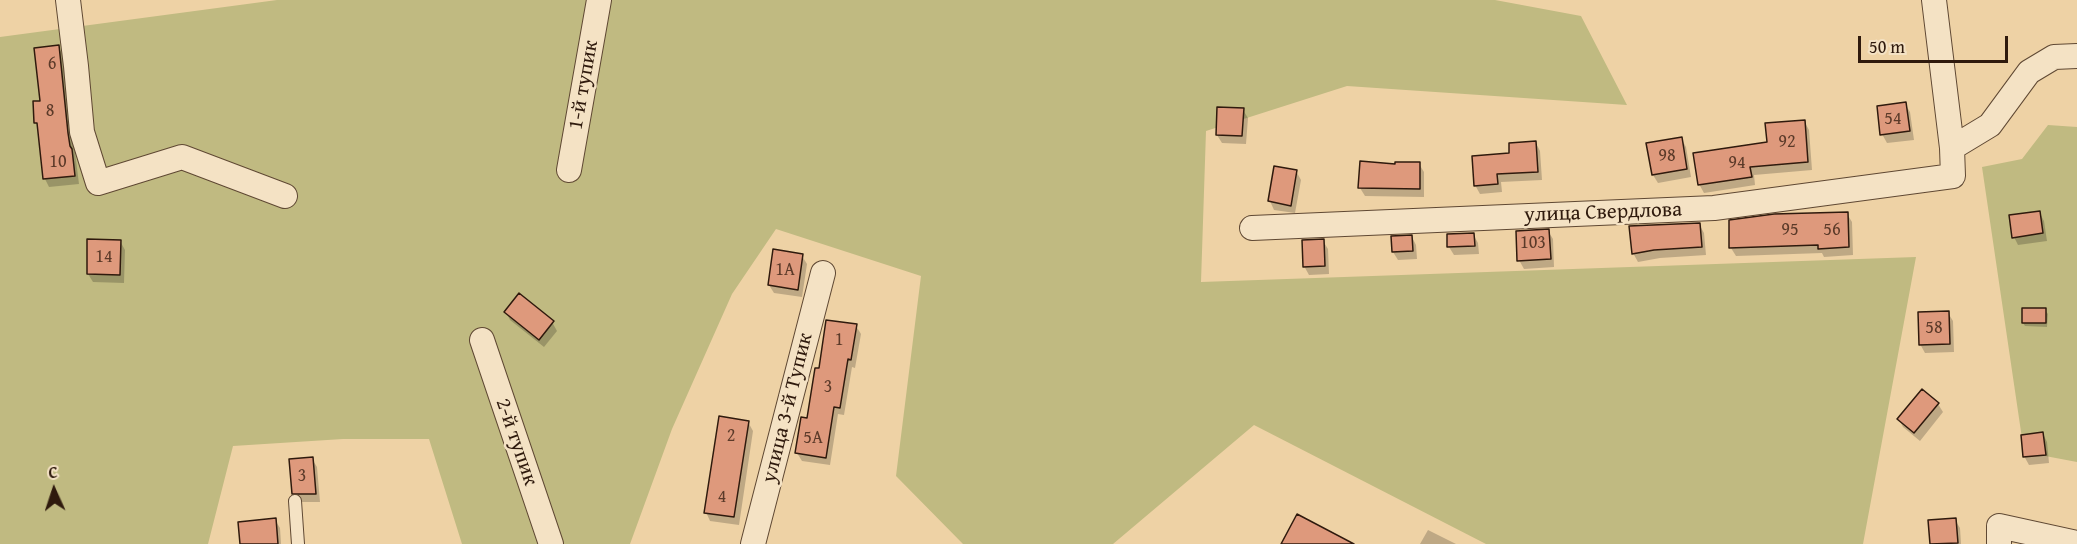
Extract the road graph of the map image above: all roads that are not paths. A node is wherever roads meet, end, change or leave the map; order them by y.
1 (68, 0) edge
2 (599, 0) edge
3 (1934, 0) edge
4 (2077, 56) edge
5 (1952, 148) junction
6 (569, 170) dead end
7 (285, 196) dead end
8 (1252, 228) dead end
9 (823, 273) dead end
10 (482, 340) dead end
11 (295, 501) dead end
12 (1999, 535) edge
13 (2077, 543) edge
14 (298, 544) edge
15 (551, 544) edge
16 (753, 544) edge

1 - 7 street
2 - 6 street, 1-й тупик
3 - 5 street
4 - 5 street
5 - 8 street, улица Свердлова
9 - 16 street, улица 3-й Тупик
10 - 15 street, 2-й тупик
11 - 14 lane
12 - 13 street

